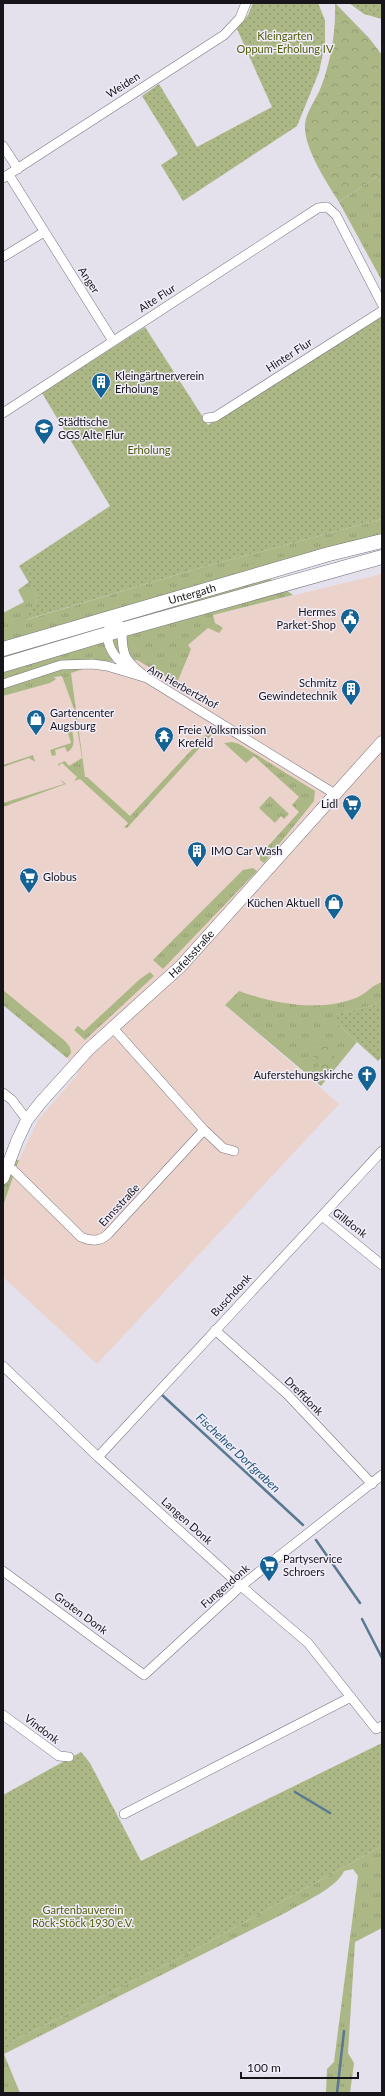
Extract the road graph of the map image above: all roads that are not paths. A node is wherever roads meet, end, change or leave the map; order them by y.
1 (246, 3) edge
2 (3, 146) edge
3 (18, 169) junction
4 (6, 176) edge
5 (44, 232) junction
6 (3, 257) edge
7 (382, 304) edge
8 (382, 311) edge
9 (113, 341) junction
10 (3, 413) edge
11 (207, 418) dead end
12 (382, 541) edge
13 (382, 557) edge
14 (113, 617) junction
15 (122, 630) junction
16 (108, 634) junction
17 (3, 649) edge
18 (3, 666) edge
19 (147, 678) junction
20 (3, 684) edge
21 (382, 742) edge
22 (334, 794) junction
23 (113, 1028) junction
24 (3, 1093) edge
25 (27, 1120) junction
26 (204, 1130) junction
27 (234, 1151) dead end
28 (382, 1151) edge
29 (5, 1164) edge
30 (3, 1178) edge
31 (322, 1216) junction
32 (382, 1265) edge
33 (215, 1330) junction
34 (3, 1366) edge
35 (98, 1457) junction
36 (382, 1475) edge
37 (372, 1484) junction
38 (3, 1571) edge
39 (241, 1586) junction
40 (144, 1675) joint
41 (351, 1697) junction
42 (3, 1715) edge
43 (382, 1726) edge
44 (68, 1757) dead end
45 (124, 1814) dead end

1 - 3 street, Weiden
2 - 3 street
3 - 4 street, Weiden
4 - 5 street, Anger
5 - 6 street
5 - 9 street, Anger
7 - 9 street, Alte Flur
8 - 11 street, Hinter Flur
9 - 10 street, Alte Flur
12 - 14 main road, Untergath
13 - 15 main road, Untergath
14 - 15 street
14 - 16 street
14 - 17 main road, Untergath
15 - 16 main road, Untergath
15 - 19 street
16 - 18 main road, Untergath
16 - 19 street
19 - 20 street, Am Herbertzhof
19 - 22 street, Am Herbertzhof
21 - 22 main road, Hafelsstraße
22 - 23 main road, Hafelsstraße
23 - 25 main road, Hafelsstraße
23 - 26 street
24 - 25 street
25 - 29 main road, Hafelsstraße
26 - 27 street
26 - 29 street, Ennsstraße
28 - 31 street, Buschdonk
29 - 30 main road, Hafelsstraße
31 - 32 street, Gilldonk
31 - 33 street, Buschdonk
33 - 35 street, Buschdonk
33 - 37 street, Dreffdonk
34 - 35 street, Langen Donk
35 - 39 street, Langen Donk
36 - 37 street, Fungendonk
37 - 39 street, Fungendonk
38 - 40 street, Groten Donk
39 - 40 street, Fungendonk
39 - 41 street, Langen Donk
41 - 43 street, Langen Donk
41 - 45 street
42 - 44 street, Vindonk

